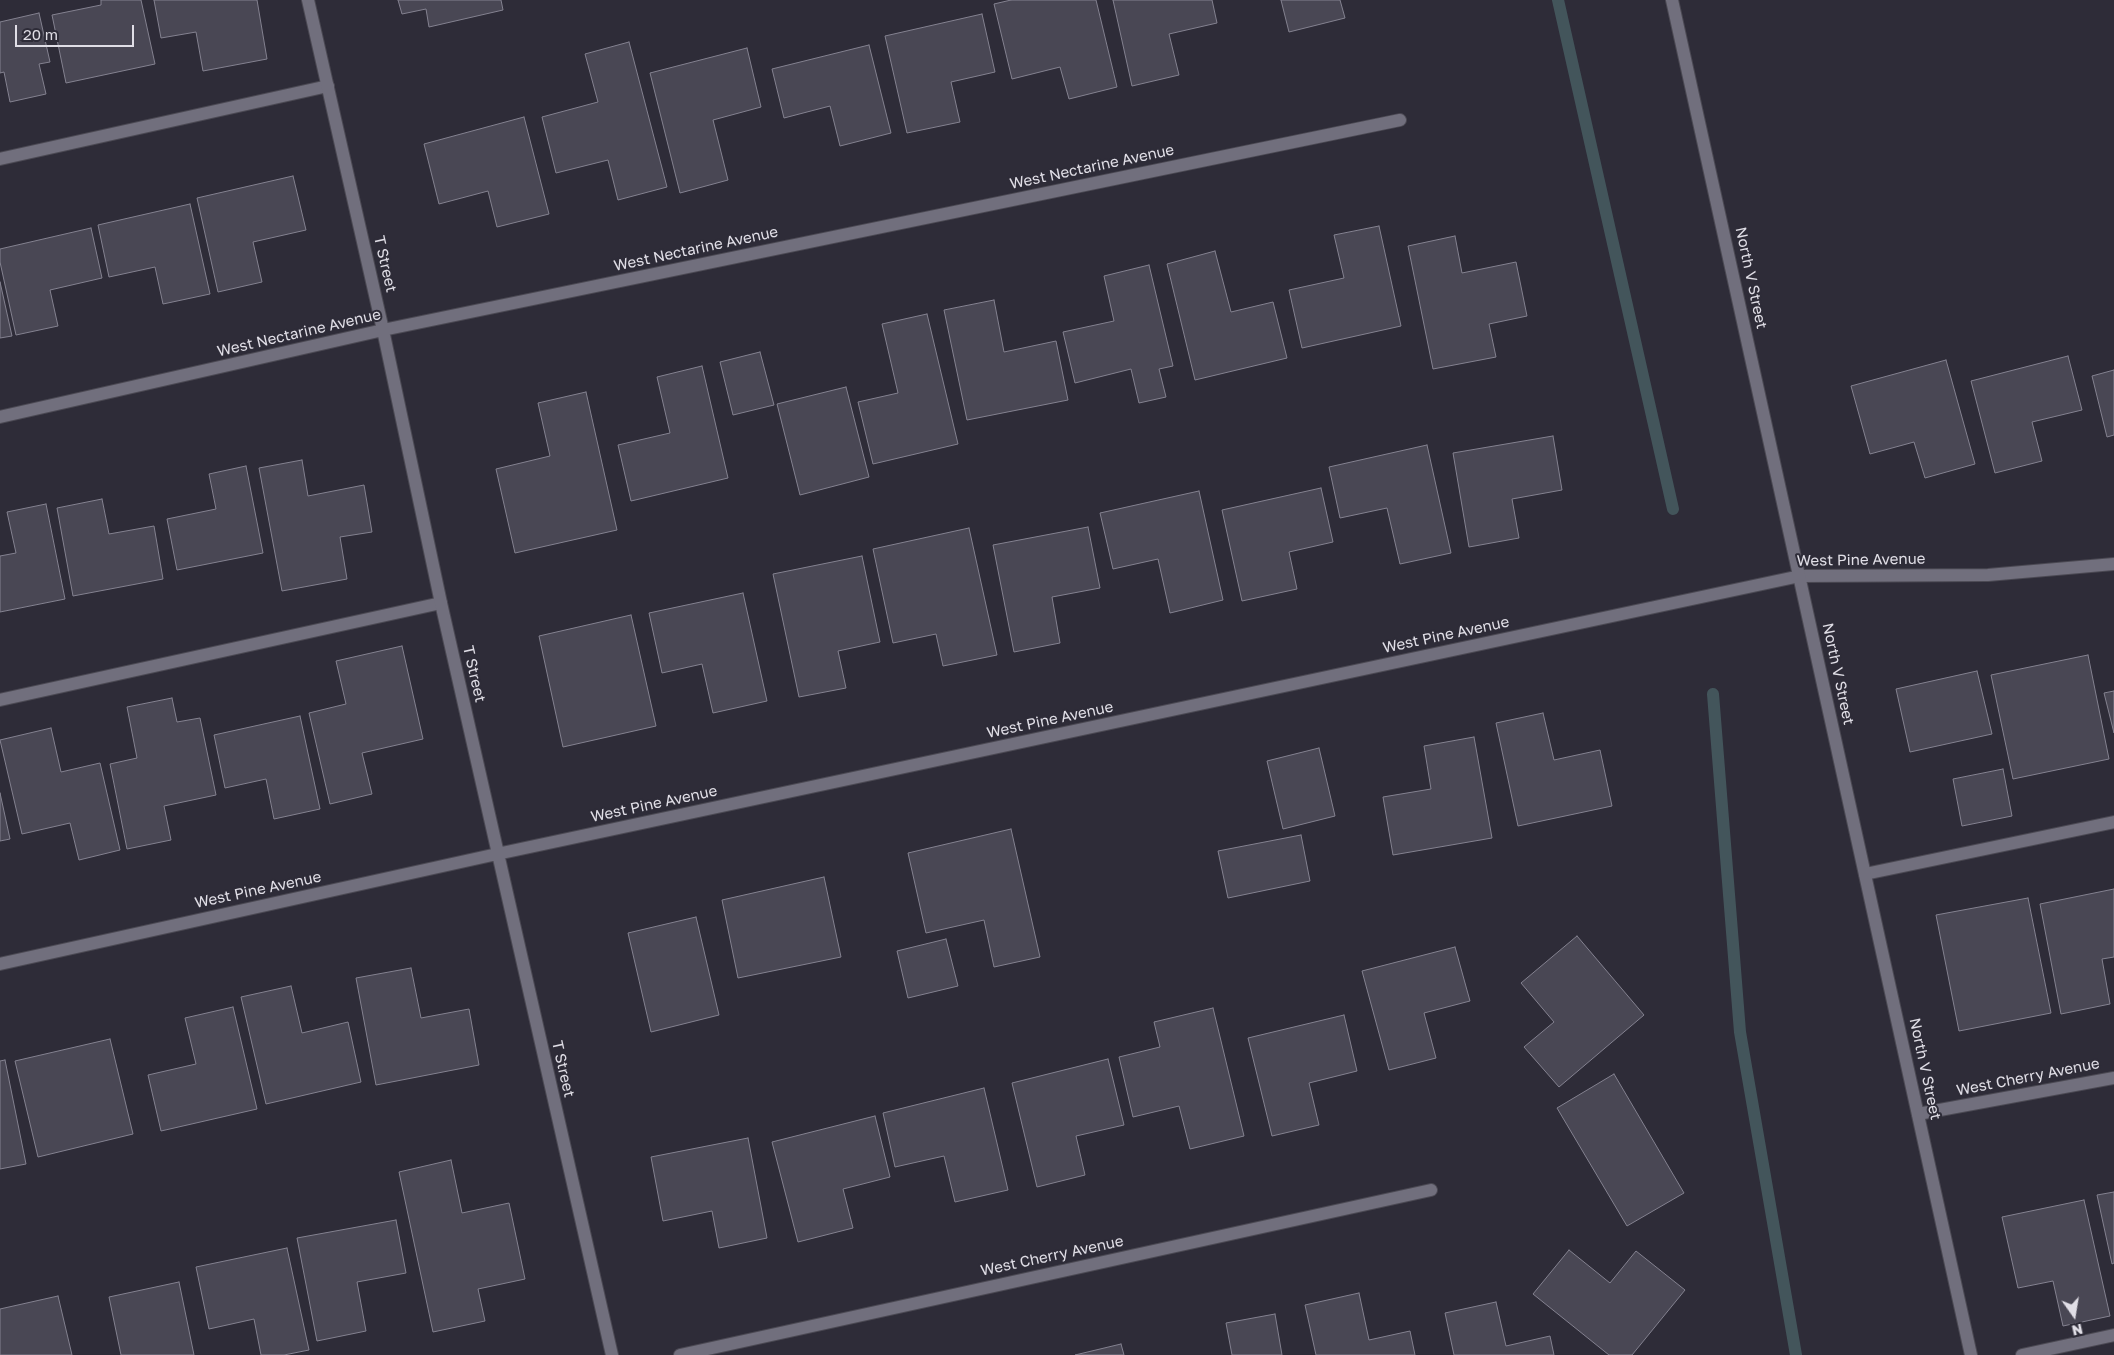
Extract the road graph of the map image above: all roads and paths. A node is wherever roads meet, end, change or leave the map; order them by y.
1 (308, 0) edge
2 (1672, 0) edge
3 (328, 86) junction
4 (1400, 120) dead end
5 (0, 159) edge
6 (383, 330) junction
7 (0, 417) edge
8 (2114, 564) edge
9 (1800, 576) junction
10 (441, 603) junction
11 (0, 700) edge
12 (2114, 822) edge
13 (497, 854) junction
14 (1865, 874) junction
15 (0, 964) edge
16 (2114, 1078) edge
17 (1918, 1114) junction
18 (1432, 1190) dead end
19 (2114, 1335) edge
20 (612, 1355) edge
21 (680, 1355) edge
22 (1971, 1355) edge
23 (2022, 1355) edge

1 - 3 street, T Street
2 - 9 street, North V Street
3 - 5 street
3 - 6 street, T Street
4 - 6 street, West Nectarine Avenue
6 - 7 street, West Nectarine Avenue
6 - 10 street, T Street
8 - 9 street, West Pine Avenue
9 - 13 street, West Pine Avenue
9 - 14 street, North V Street
10 - 11 street
10 - 13 street, T Street
12 - 14 street
13 - 15 street, West Pine Avenue
13 - 20 street, T Street
14 - 17 street, North V Street
16 - 17 street, West Cherry Avenue
17 - 22 street, North V Street
18 - 21 street, West Cherry Avenue
19 - 23 street

